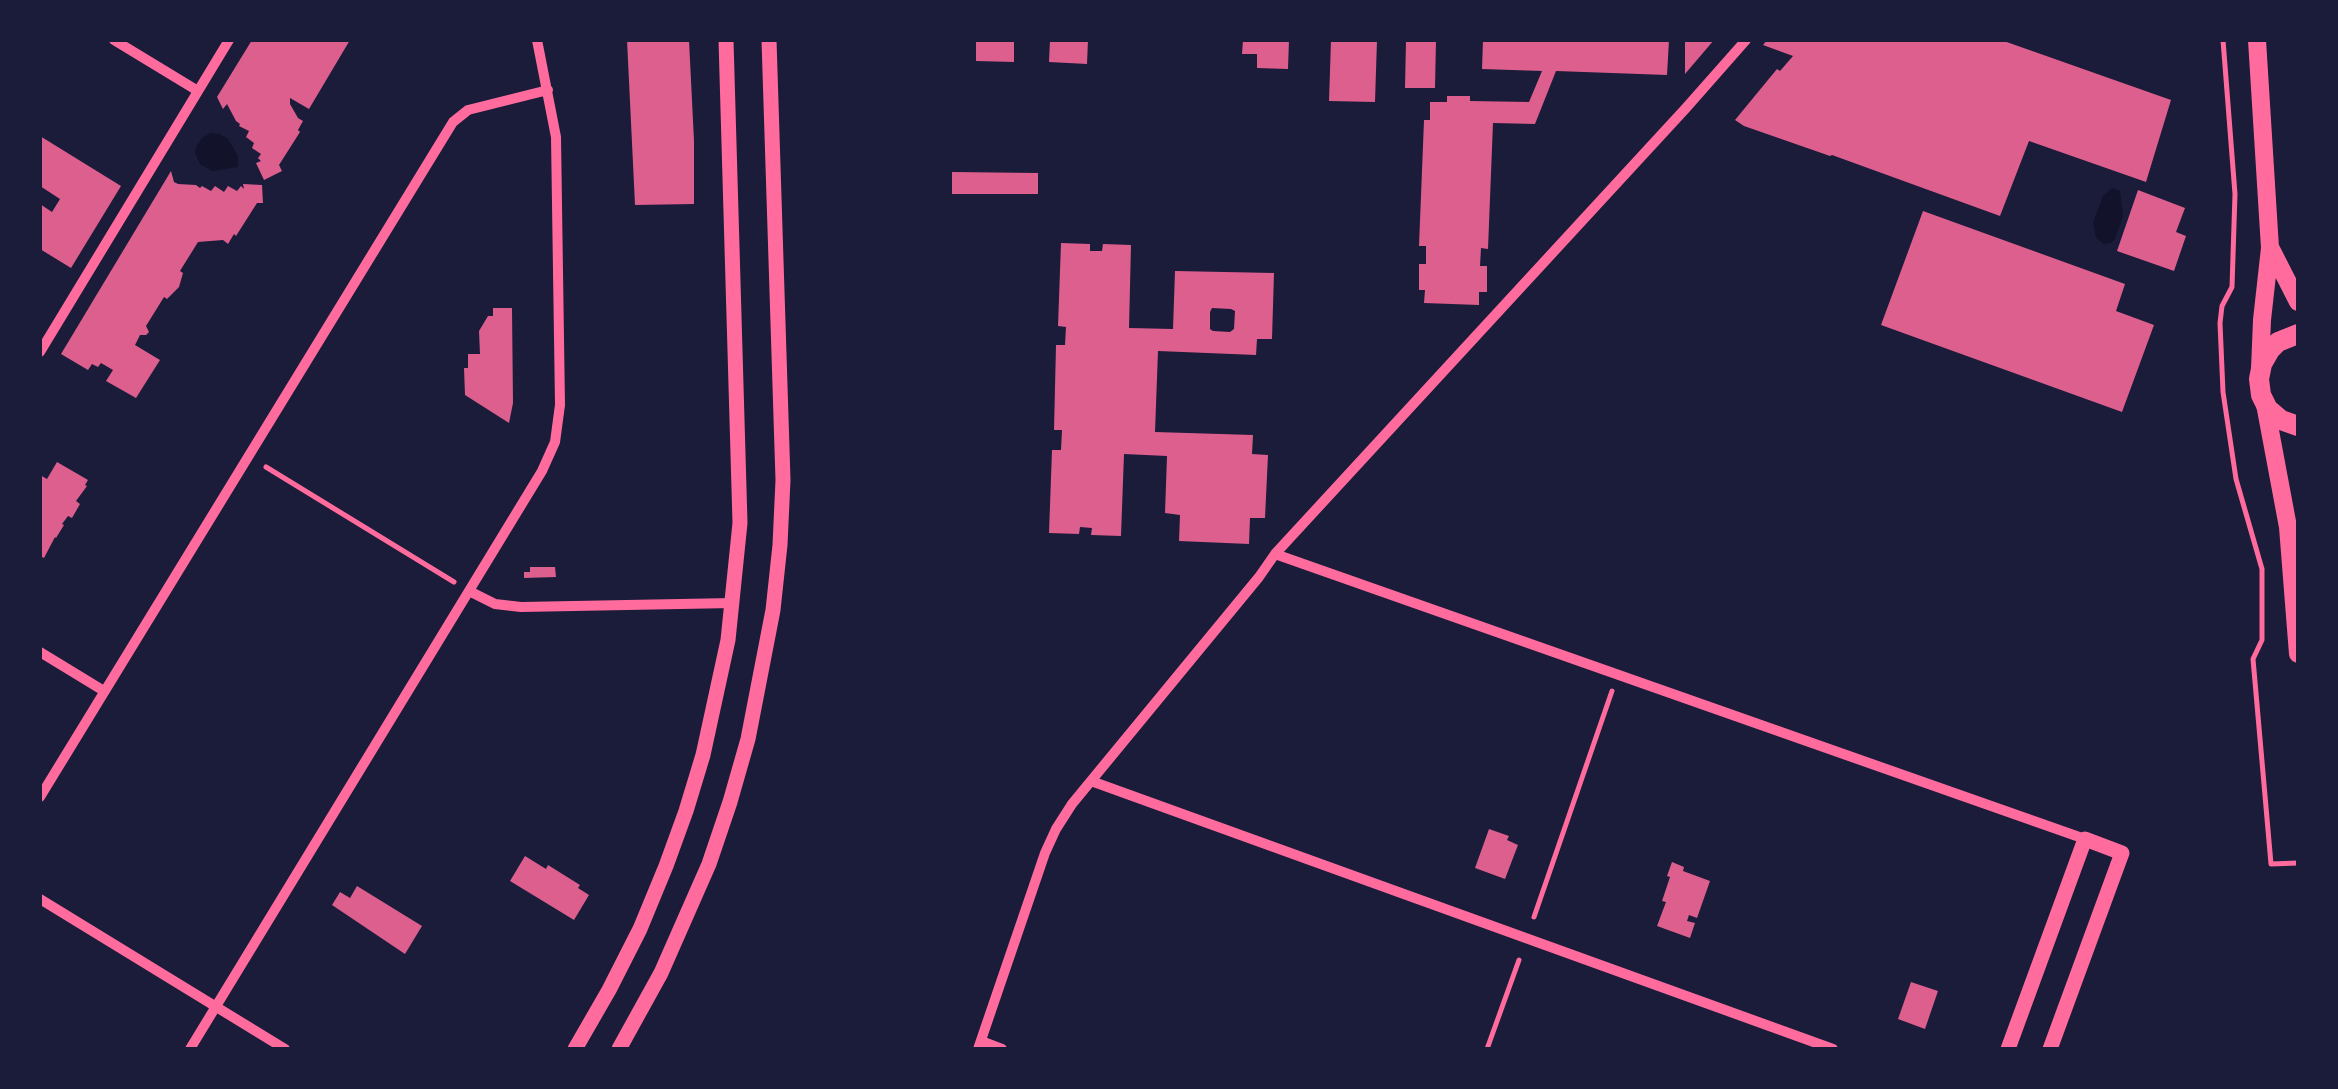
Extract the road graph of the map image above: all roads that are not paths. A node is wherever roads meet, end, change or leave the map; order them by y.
1 (114, 40) edge
2 (229, 40) edge
3 (538, 40) edge
4 (726, 40) edge
5 (769, 40) edge
6 (1746, 40) edge
7 (2257, 40) edge
8 (548, 90) junction
9 (198, 91) junction
10 (2270, 248) junction
11 (2298, 302) edge
12 (2298, 334) edge
13 (40, 352) edge
14 (2260, 370) junction
15 (2265, 404) junction
16 (2298, 426) edge
17 (2298, 502) edge
18 (2288, 527) junction
19 (1274, 554) junction
20 (469, 591) junction
21 (733, 603) junction
22 (40, 652) edge
23 (2298, 654) edge
24 (104, 691) junction
25 (1091, 781) junction
26 (40, 797) edge
27 (2085, 840) junction
28 (40, 900) edge
29 (215, 1007) junction
30 (979, 1045) edge
31 (190, 1049) edge
32 (285, 1049) edge
33 (575, 1049) edge
34 (619, 1049) edge
35 (1002, 1049) edge
36 (1833, 1049) edge
37 (2008, 1049) edge
38 (2050, 1049) edge

1 - 9 street
2 - 9 street
3 - 8 street
4 - 21 street
5 - 34 street
6 - 19 street
7 - 10 main road
8 - 20 street
8 - 24 street
9 - 13 street
10 - 11 main road
10 - 14 main road
12 - 14 main road
14 - 15 main road
15 - 16 main road
15 - 18 main road
17 - 18 main road
18 - 23 main road
19 - 25 street
19 - 27 street
20 - 21 street
20 - 29 street
21 - 33 street
22 - 24 street
24 - 26 street
25 - 30 street
25 - 36 street
27 - 37 street
27 - 38 street
28 - 29 street
29 - 31 street
29 - 32 street
30 - 35 street

